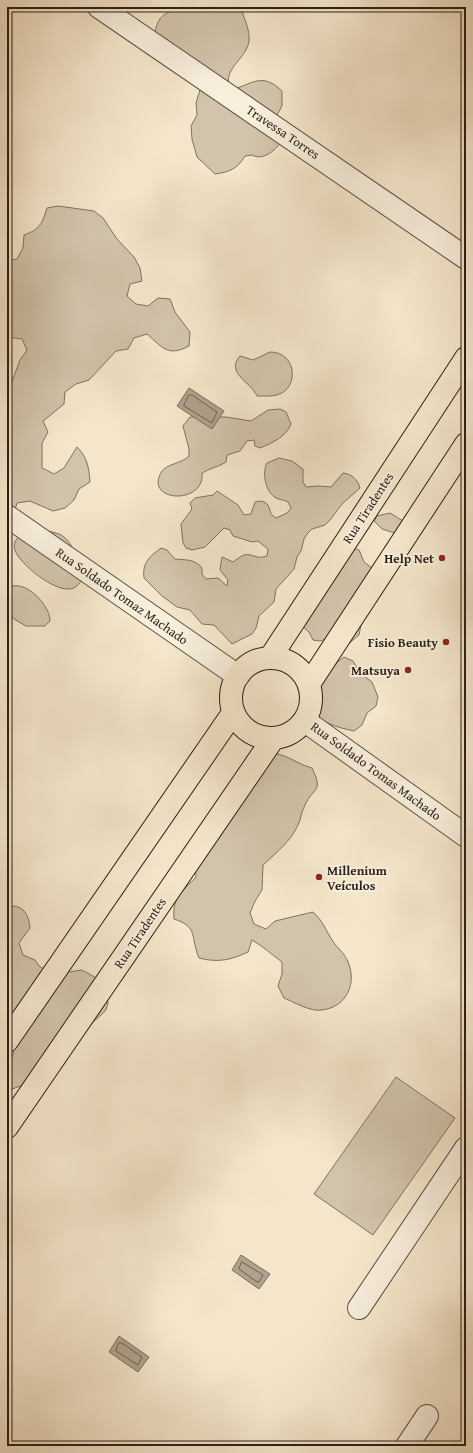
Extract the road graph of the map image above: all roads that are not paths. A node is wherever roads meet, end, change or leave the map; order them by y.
1 (99, 7) edge
2 (466, 258) edge
3 (466, 358) edge
4 (466, 444) edge
5 (7, 516) edge
6 (270, 658) junction
7 (238, 676) junction
8 (310, 684) junction
9 (233, 712) junction
10 (305, 721) junction
11 (273, 738) junction
12 (466, 836) edge
13 (7, 1041) edge
14 (7, 1127) edge
15 (466, 1148) edge
16 (358, 1308) dead end
17 (427, 1416) dead end
18 (407, 1446) edge

1 - 2 street, Travessa Torres
3 - 6 main road, Rua Tiradentes
4 - 8 main road
5 - 7 street, Rua Soldado Tomaz Machado
6 - 7 main road
6 - 8 main road
7 - 9 main road
8 - 10 main road
9 - 11 main road
9 - 13 main road
10 - 11 main road
10 - 12 street, Rua Soldado Tomas Machado
11 - 14 main road, Rua Tiradentes
15 - 16 street
17 - 18 street

